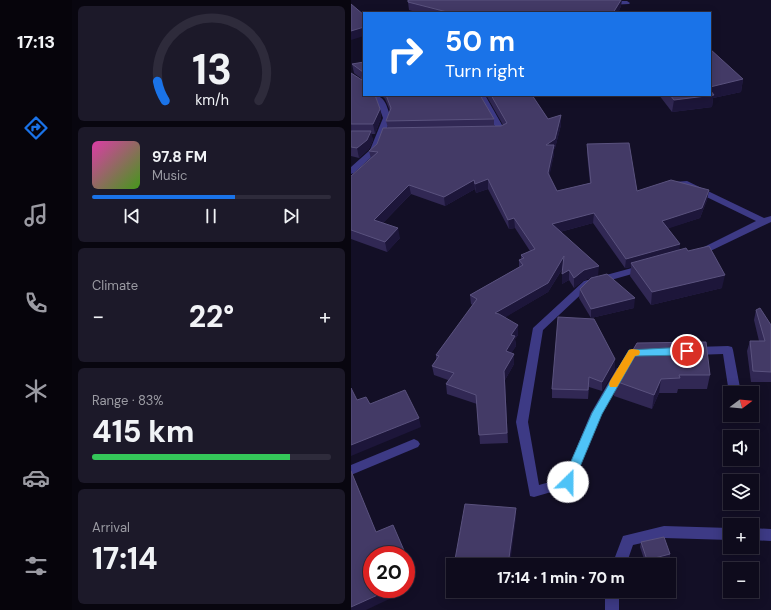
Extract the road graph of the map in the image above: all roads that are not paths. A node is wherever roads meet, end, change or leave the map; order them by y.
1 (627, 2) edge
2 (603, 3) edge
3 (625, 12) edge
4 (375, 96) edge
5 (482, 96) edge
6 (487, 132) edge
7 (351, 171) edge
8 (666, 186) edge
9 (767, 220) edge
10 (688, 256) edge
11 (652, 266) edge
12 (684, 351) edge
13 (628, 359) edge
14 (734, 386) edge
15 (414, 444) dead end
16 (351, 470) edge
17 (723, 534) edge
18 (759, 534) edge
19 (771, 535) edge
20 (622, 558) edge
21 (612, 598) edge
22 (612, 610) edge

1 - 2 street
1 - 3 street
4 - 7 street
5 - 6 street
8 - 9 street
9 - 10 street
11 - 13 street
12 - 14 street
15 - 16 street
17 - 20 street
18 - 19 street
21 - 22 street

